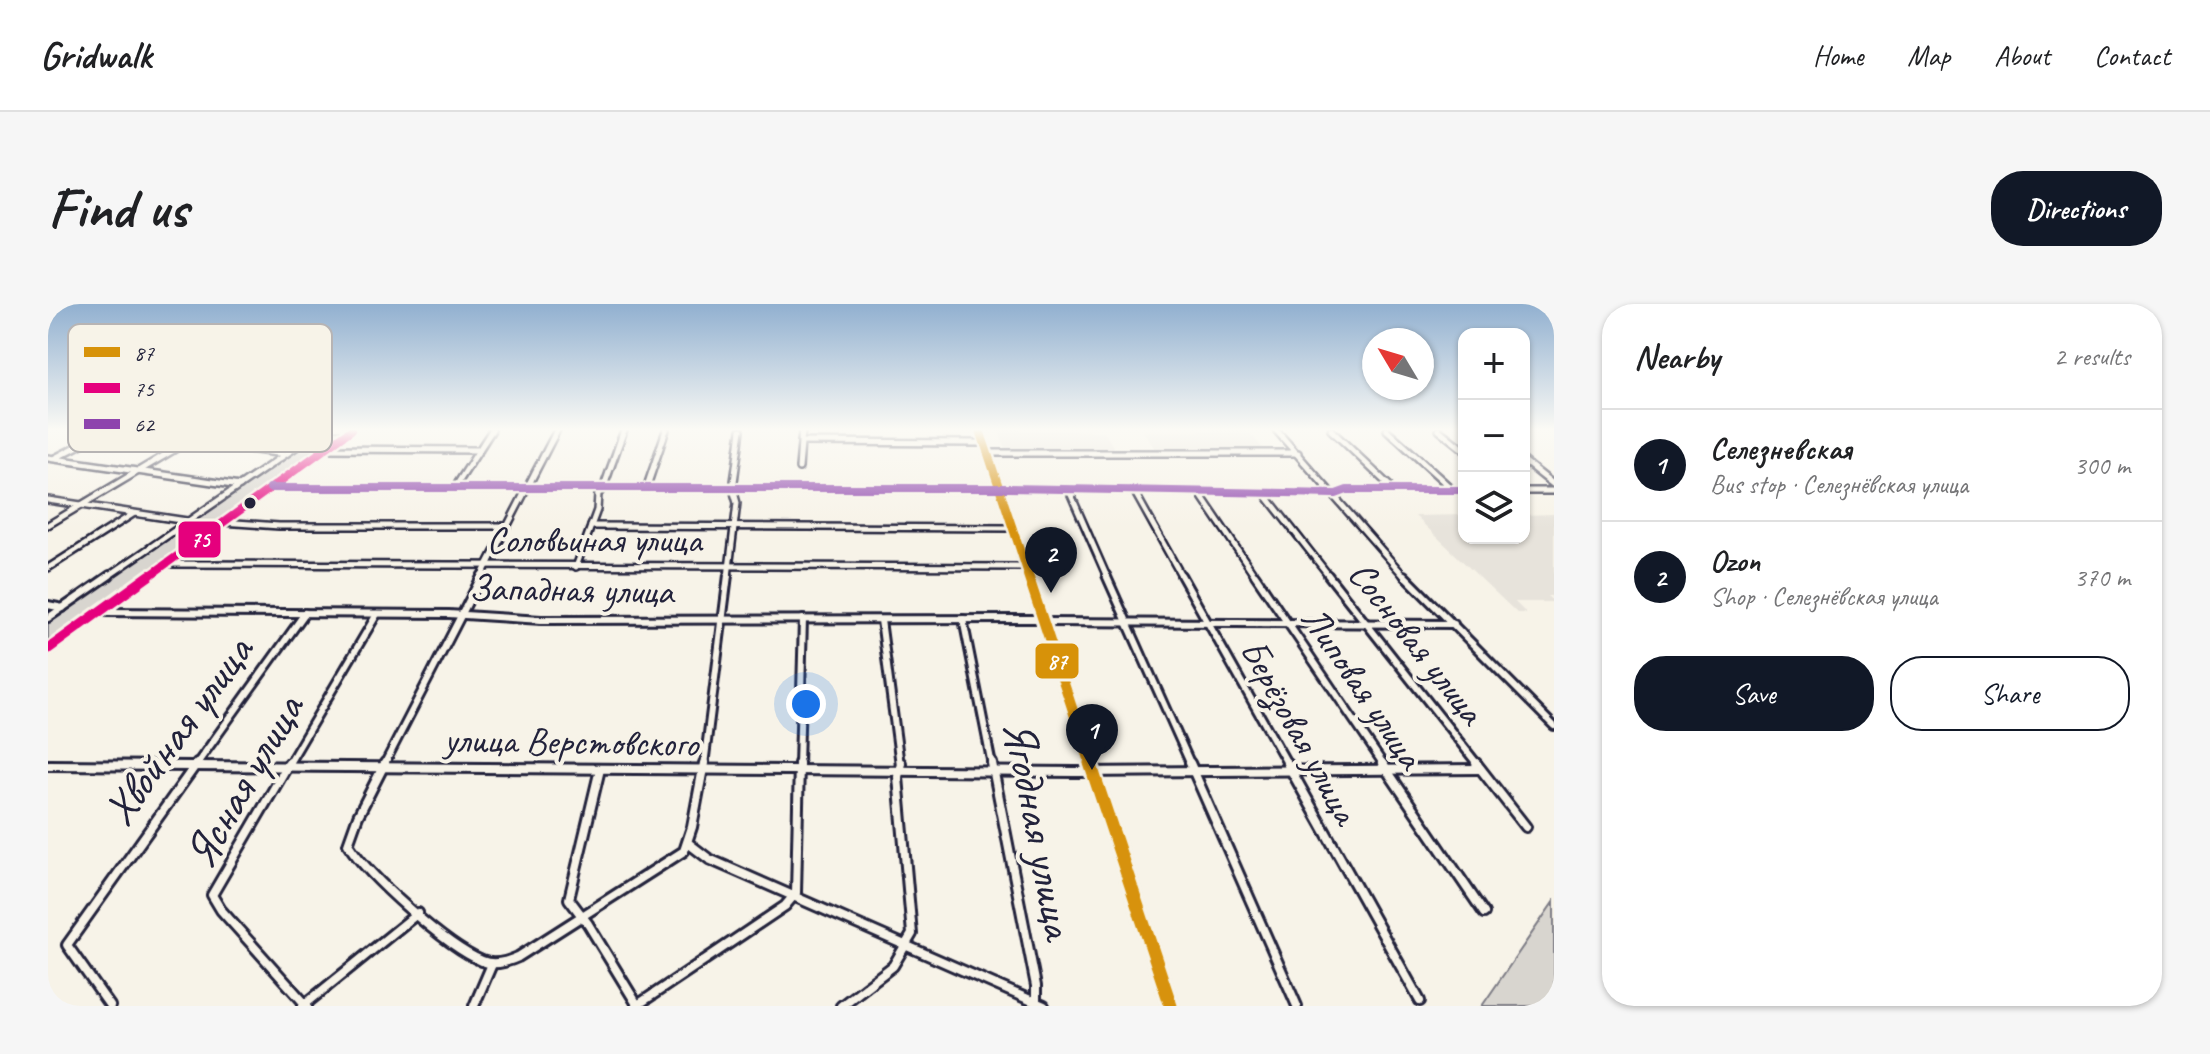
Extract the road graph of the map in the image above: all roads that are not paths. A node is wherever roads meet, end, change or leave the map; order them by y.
1 (72, 463) edge
2 (152, 463) edge
3 (273, 463) edge
4 (305, 463) edge
5 (471, 463) edge
6 (541, 463) edge
7 (612, 463) edge
8 (655, 463) edge
9 (737, 463) edge
10 (800, 463) edge
11 (991, 463) edge
12 (1307, 463) edge
13 (1365, 463) edge
14 (1423, 463) edge
15 (1530, 466) edge
16 (799, 468) dead end
17 (138, 471) junction
18 (1554, 485) edge
19 (240, 486) junction
20 (270, 488) junction
21 (1068, 488) junction
22 (454, 489) junction
23 (528, 489) junction
24 (603, 489) junction
25 (646, 489) junction
26 (733, 489) junction
27 (1000, 489) junction
28 (1133, 489) junction
29 (1453, 490) junction
30 (1458, 490) edge
31 (1198, 491) junction
32 (1395, 491) junction
33 (1530, 491) edge
34 (1554, 491) edge
35 (1263, 493) junction
36 (1336, 494) junction
37 (48, 500) edge
38 (80, 505) junction
39 (133, 513) junction
40 (188, 521) junction
41 (222, 522) junction
42 (48, 525) edge
43 (507, 526) junction
44 (591, 526) junction
45 (733, 526) junction
46 (1012, 528) junction
47 (164, 564) junction
48 (488, 567) junction
49 (576, 567) junction
50 (1025, 567) junction
51 (48, 568) edge
52 (727, 568) junction
53 (48, 605) edge
54 (63, 608) junction
55 (98, 612) junction
56 (305, 613) junction
57 (377, 614) junction
58 (464, 615) junction
59 (48, 618) edge
60 (722, 619) junction
61 (803, 619) junction
62 (963, 619) junction
63 (881, 620) junction
64 (1043, 621) junction
65 (1207, 622) junction
66 (1285, 622) junction
67 (1365, 622) junction
68 (1126, 623) junction
69 (1454, 624) junction
70 (48, 649) edge
71 (1554, 726) edge
72 (48, 765) edge
73 (193, 766) junction
74 (288, 766) junction
75 (385, 767) junction
76 (600, 769) junction
77 (1192, 769) junction
78 (1290, 769) junction
79 (1385, 769) junction
80 (1480, 769) junction
81 (702, 770) junction
82 (801, 770) junction
83 (899, 770) junction
84 (993, 770) junction
85 (1092, 770) junction
86 (1526, 827) dead end
87 (688, 843) junction
88 (794, 896) junction
89 (418, 913) junction
90 (1484, 913) dead end
91 (582, 916) junction
92 (910, 945) junction
93 (492, 964) junction
94 (1420, 1001) dead end
95 (305, 1005) edge
96 (1039, 1005) edge
97 (110, 1006) edge
98 (474, 1006) edge
99 (637, 1006) edge
100 (841, 1006) edge
101 (1171, 1006) edge
102 (1297, 1006) edge

1 - 17 street
2 - 17 street
3 - 19 street
4 - 20 street
5 - 22 street
6 - 23 street
7 - 24 street
8 - 25 street
9 - 26 street
10 - 16 street
11 - 27 street
12 - 36 street
13 - 32 street
14 - 29 street
15 - 18 street
17 - 19 street
17 - 38 street
19 - 40 street
20 - 22 street
20 - 41 street
21 - 27 street
21 - 28 street
21 - 68 street
22 - 23 street
23 - 24 street
23 - 43 street
24 - 25 street
24 - 44 street
25 - 26 street
26 - 27 street
26 - 45 street
27 - 46 street
28 - 31 street
28 - 65 street, Берёзовая улица
29 - 30 street
29 - 32 street
31 - 35 street
31 - 66 street, Липовая улица
32 - 36 street
33 - 34 street
35 - 36 street
35 - 67 street, Сосновая улица
36 - 69 street
37 - 38 street
38 - 39 street
38 - 42 street
39 - 40 street
39 - 51 street
40 - 54 street
41 - 43 street
41 - 47 street
43 - 48 street
44 - 45 street
44 - 49 street
45 - 46 street
45 - 52 street
46 - 50 street
47 - 48 street, Соловьиная улица
47 - 55 street
48 - 49 street, Соловьиная улица
48 - 58 street
49 - 52 street, Соловьиная улица
50 - 52 street, Соловьиная улица
50 - 64 street
52 - 60 street
53 - 54 street
54 - 59 street
55 - 56 street, Западная улица
55 - 70 street
56 - 57 street, Западная улица
56 - 73 street, Хвойная улица
57 - 58 street, Западная улица
57 - 74 street, Ясная улица
58 - 60 street, Западная улица
58 - 75 street
60 - 61 street, Западная улица
60 - 81 street
61 - 63 street, Западная улица
61 - 82 street
62 - 63 street, Западная улица
62 - 64 street, Западная улица
62 - 84 street, Ягодная улица
63 - 83 street
64 - 68 street, Западная улица
64 - 85 street
65 - 66 street, Западная улица
65 - 68 street, Западная улица
65 - 78 street, Берёзовая улица
66 - 67 street, Западная улица
66 - 79 street, Липовая улица
67 - 69 street, Западная улица
67 - 80 street, Сосновая улица
68 - 77 street
69 - 71 street
72 - 73 street, улица Верстовского
73 - 74 street, улица Верстовского
73 - 97 street, Хвойная улица
74 - 75 street, улица Верстовского
74 - 95 street, Ясная улица
75 - 76 street, улица Верстовского
75 - 89 street
76 - 81 street, улица Верстовского
76 - 91 street
77 - 78 street, улица Верстовского
77 - 85 street, улица Верстовского
77 - 102 street
78 - 79 street, улица Верстовского
78 - 94 street, Берёзовая улица
79 - 80 street, улица Верстовского
79 - 90 street, Липовая улица
80 - 86 street, Сосновая улица
81 - 82 street, улица Верстовского
81 - 87 street
82 - 83 street, улица Верстовского
82 - 88 street
83 - 84 street, улица Верстовского
83 - 92 street
84 - 85 street, улица Верстовского
84 - 96 street, Ягодная улица
85 - 101 street
87 - 88 street
87 - 91 street
88 - 92 street
88 - 99 street
89 - 93 street
89 - 95 street
91 - 93 street
91 - 99 street
92 - 96 street
92 - 100 street
93 - 98 street

